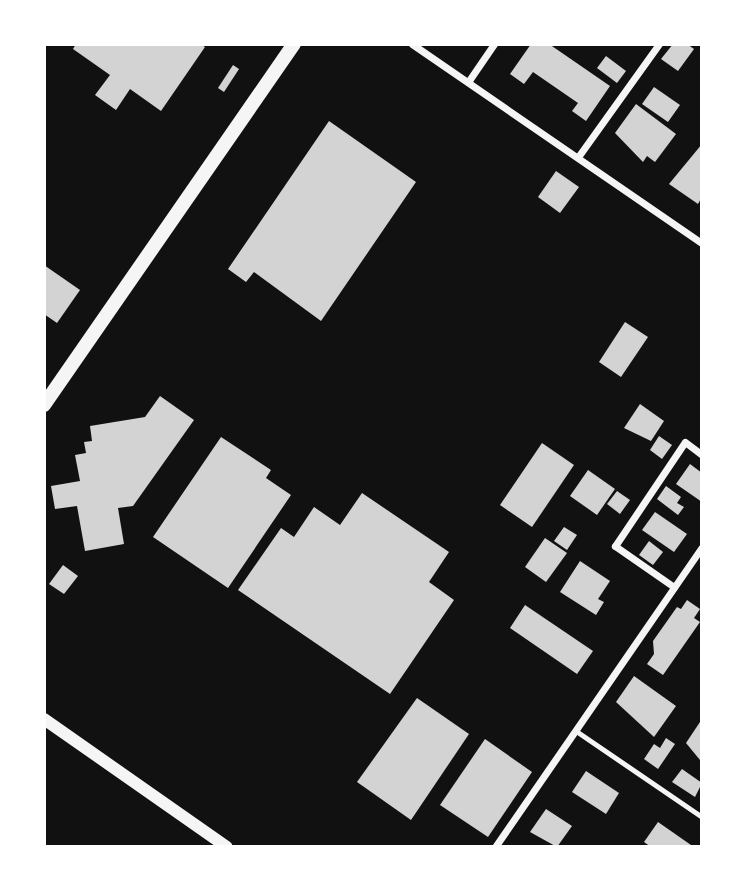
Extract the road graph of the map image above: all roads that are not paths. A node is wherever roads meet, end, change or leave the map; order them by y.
1 (294, 44) edge
2 (412, 44) edge
3 (494, 44) edge
4 (659, 44) edge
5 (468, 82) junction
6 (578, 157) junction
7 (701, 239) edge
8 (44, 405) edge
9 (702, 455) edge
10 (702, 547) edge
11 (674, 587) junction
12 (44, 719) edge
13 (576, 731) junction
14 (702, 817) edge
15 (227, 847) edge
16 (495, 847) edge

1 - 8 main road
2 - 5 street
3 - 5 street
4 - 6 street
5 - 6 street
6 - 7 street
9 - 11 street
10 - 11 street
11 - 13 street
12 - 15 street
13 - 14 lane
13 - 16 street

